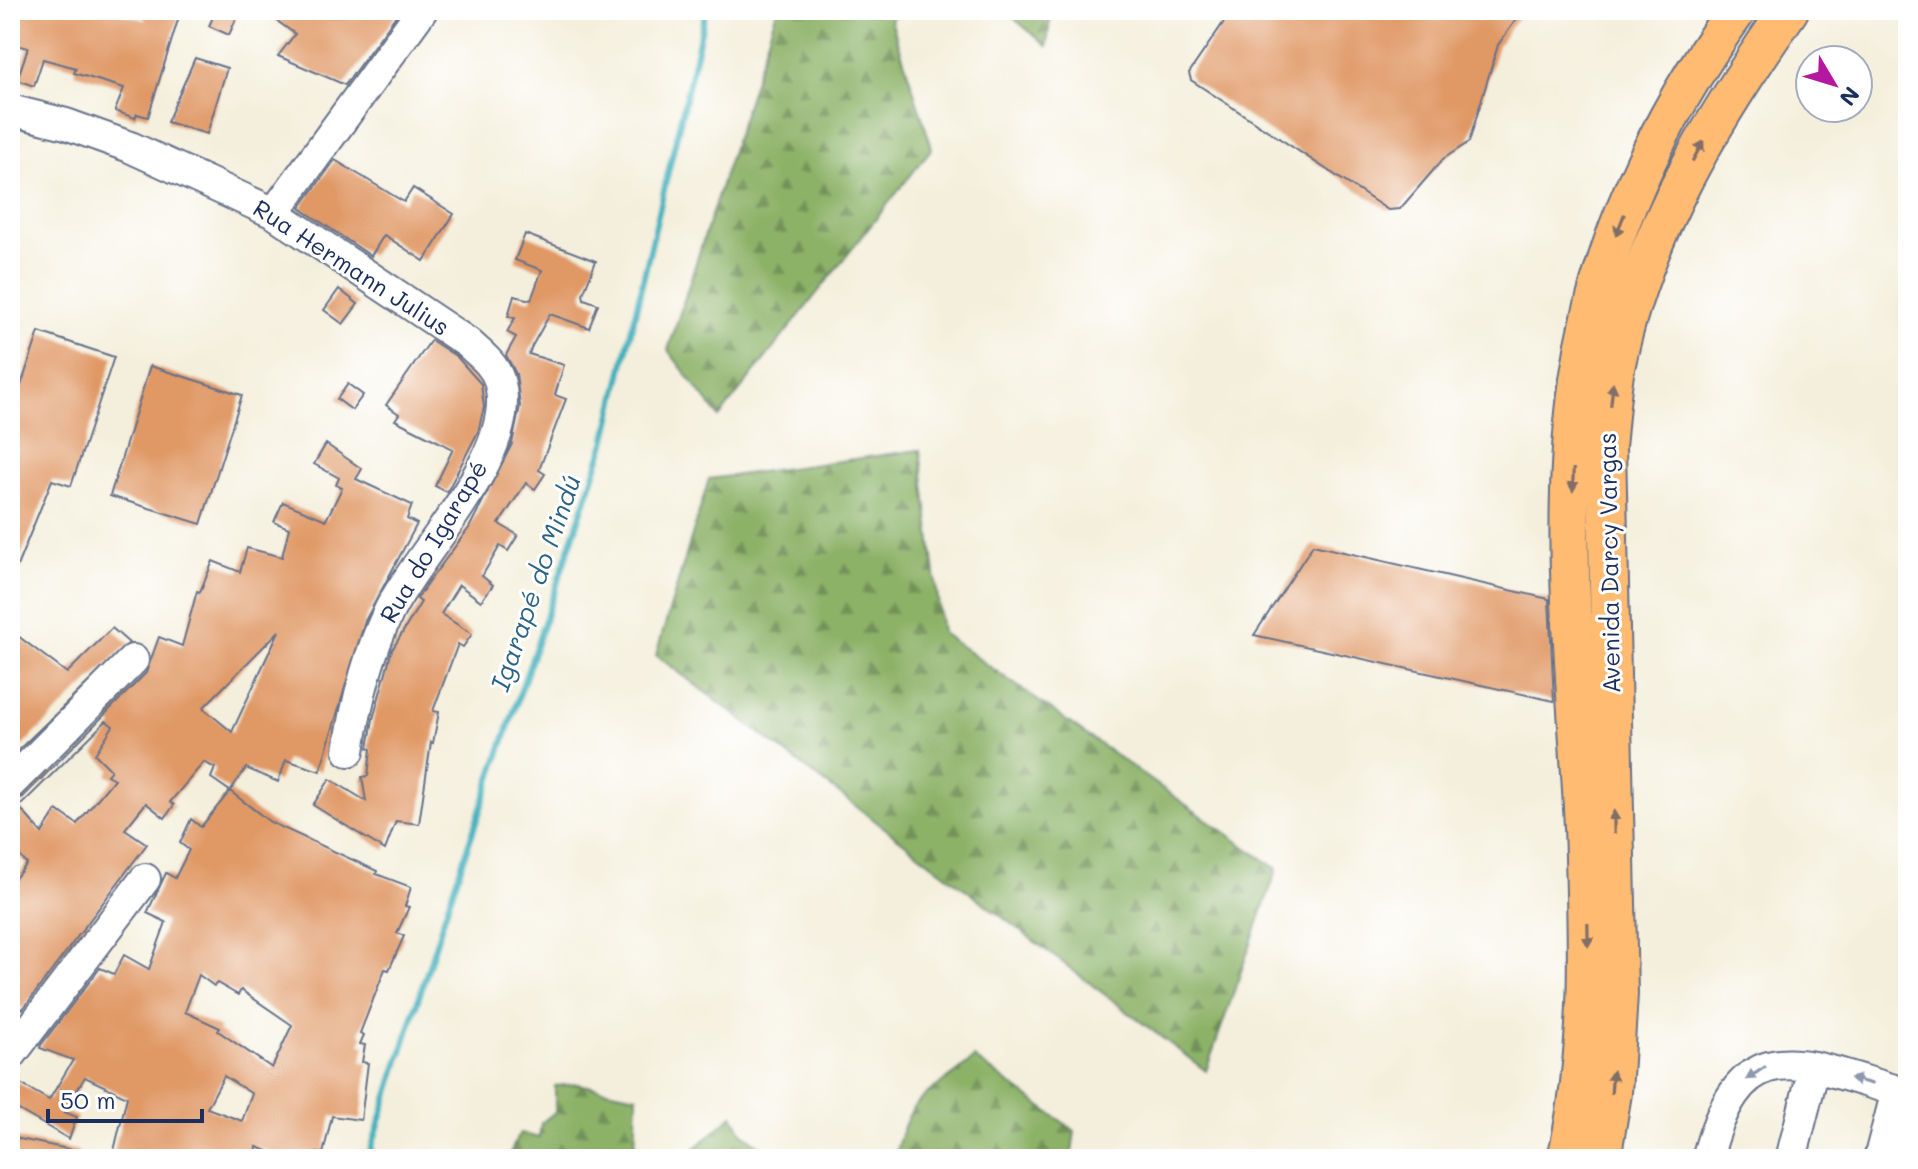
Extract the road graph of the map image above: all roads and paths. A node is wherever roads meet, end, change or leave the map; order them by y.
1 (422, 10) edge
2 (1737, 10) edge
3 (1789, 10) edge
4 (10, 110) edge
5 (274, 213) junction
6 (468, 343) joint
7 (133, 660) dead end
8 (349, 751) dead end
9 (10, 784) edge
10 (145, 879) dead end
11 (16, 1038) edge
12 (1814, 1068) junction
13 (1902, 1093) edge
14 (1567, 1159) edge
15 (1601, 1159) edge
16 (1707, 1159) edge
17 (1791, 1159) edge
18 (1879, 1159) edge

1 - 5 street
2 -> 14 main road, Avenida Darcy Vargas
15 -> 3 main road, Avenida Darcy Vargas
4 - 5 street, Rua Hermann Julius
5 - 6 street, Rua Hermann Julius
6 - 8 street, Rua do Igarapé
7 - 9 street
10 - 11 street
13 -> 12 street
12 -> 16 street
12 - 17 street
13 - 18 street

